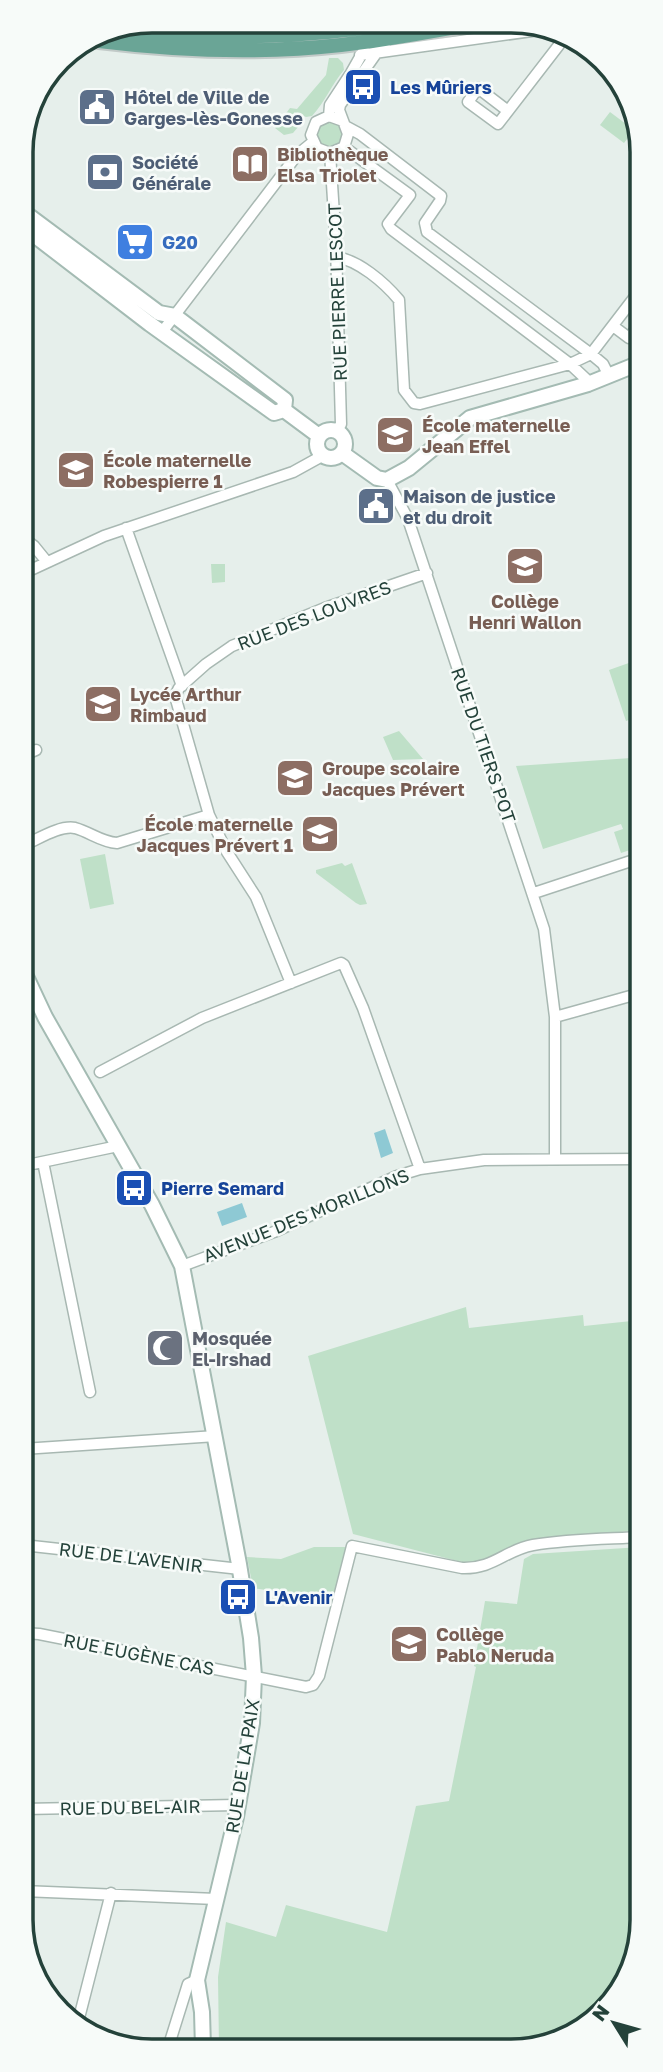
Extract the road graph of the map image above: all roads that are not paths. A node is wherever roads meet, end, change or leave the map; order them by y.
1 (313, 33) edge
2 (371, 33) edge
3 (395, 33) edge
4 (430, 33) edge
5 (498, 33) edge
6 (179, 34) edge
7 (116, 40) edge
8 (379, 43) junction
9 (347, 44) junction
10 (559, 44) edge
11 (353, 70) junction
12 (508, 111) dead end
13 (329, 116) junction
14 (345, 124) junction
15 (313, 142) junction
16 (344, 146) junction
17 (330, 153) junction
18 (421, 180) junction
19 (410, 195) junction
20 (34, 223) edge
21 (34, 224) edge
22 (336, 257) junction
23 (630, 303) edge
24 (175, 316) junction
25 (613, 326) junction
26 (162, 332) junction
27 (630, 337) edge
28 (591, 354) junction
29 (570, 364) junction
30 (630, 367) edge
31 (609, 376) junction
32 (588, 384) junction
33 (284, 410) junction
34 (337, 431) junction
35 (319, 436) junction
36 (342, 453) junction
37 (322, 456) junction
38 (387, 480) junction
39 (126, 528) junction
40 (34, 546) edge
41 (47, 562) junction
42 (34, 568) edge
43 (427, 573) junction
44 (181, 686) junction
45 (209, 815) junction
46 (34, 841) edge
47 (630, 861) edge
48 (534, 893) junction
49 (290, 983) junction
50 (34, 993) edge
51 (630, 996) edge
52 (555, 1017) junction
53 (100, 1072) dead end
54 (118, 1146) junction
55 (555, 1158) junction
56 (629, 1159) edge
57 (43, 1161) junction
58 (33, 1163) edge
59 (421, 1169) junction
60 (182, 1266) junction
61 (90, 1392) dead end
62 (216, 1436) junction
63 (33, 1448) edge
64 (629, 1538) edge
65 (33, 1546) edge
66 (240, 1569) junction
67 (33, 1634) edge
68 (254, 1676) junction
69 (237, 1805) junction
70 (33, 1809) edge
71 (33, 1891) edge
72 (111, 1893) junction
73 (216, 1899) junction
74 (197, 1980) junction
75 (80, 2014) edge
76 (171, 2039) edge
77 (203, 2039) edge

1 - 6 main road
2 - 8 street
3 - 8 street
4 - 8 main road
5 - 8 street
6 - 7 main road
6 - 9 main road
8 - 9 main road
8 - 11 street
8 - 14 street
9 - 11 street
10 - 12 street
11 - 13 street
13 - 14 street
13 - 15 street
14 - 16 street
14 - 18 street
15 - 17 street
15 - 24 street
16 - 17 street
16 - 19 street
17 - 22 street, RUE PIERRE LESCOT
18 - 19 street
18 - 28 street
19 - 29 street
20 - 24 street
21 - 26 street
22 - 29 street
22 - 34 street, RUE PIERRE LESCOT
23 - 25 street
24 - 26 street
24 - 33 street
25 - 27 street
25 - 28 street
26 - 33 street
28 - 29 street
28 - 31 street
29 - 32 street
30 - 31 street
31 - 32 street
32 - 38 street
33 - 35 street
34 - 35 street
34 - 36 street
35 - 37 street
36 - 37 street
36 - 38 street
37 - 39 street
38 - 43 street, RUE DU TIERS POT
39 - 41 street
39 - 44 street
40 - 41 street
41 - 42 street
43 - 44 street, RUE DES LOUVRES
43 - 48 street, RUE DU TIERS POT
44 - 45 street
45 - 46 street
45 - 49 street
47 - 48 street
48 - 52 street, RUE DU TIERS POT
49 - 53 street
49 - 59 street
50 - 54 street, RUE DE LA PAIX
51 - 52 street
52 - 55 street, RUE DU TIERS POT
54 - 57 street
54 - 60 street, RUE DE LA PAIX
55 - 56 street, AVENUE DES MORILLONS
55 - 59 street, AVENUE DES MORILLONS
57 - 58 street
57 - 61 street
59 - 60 street, AVENUE DES MORILLONS
60 - 62 street, RUE DE LA PAIX
62 - 63 street
62 - 66 street, RUE DE LA PAIX
64 - 68 street, RUE EUGÈNE CAS
65 - 66 street, RUE DE L'AVENIR
66 - 68 street, RUE DE LA PAIX
67 - 68 street, RUE EUGÈNE CAS
68 - 69 street, RUE DE LA PAIX
69 - 70 street, RUE DU BEL-AIR
69 - 73 street, RUE DE LA PAIX
71 - 72 street
72 - 73 street
72 - 75 street
73 - 74 street, RUE DE LA PAIX
74 - 76 street, RUE DE LA PAIX
74 - 77 street

